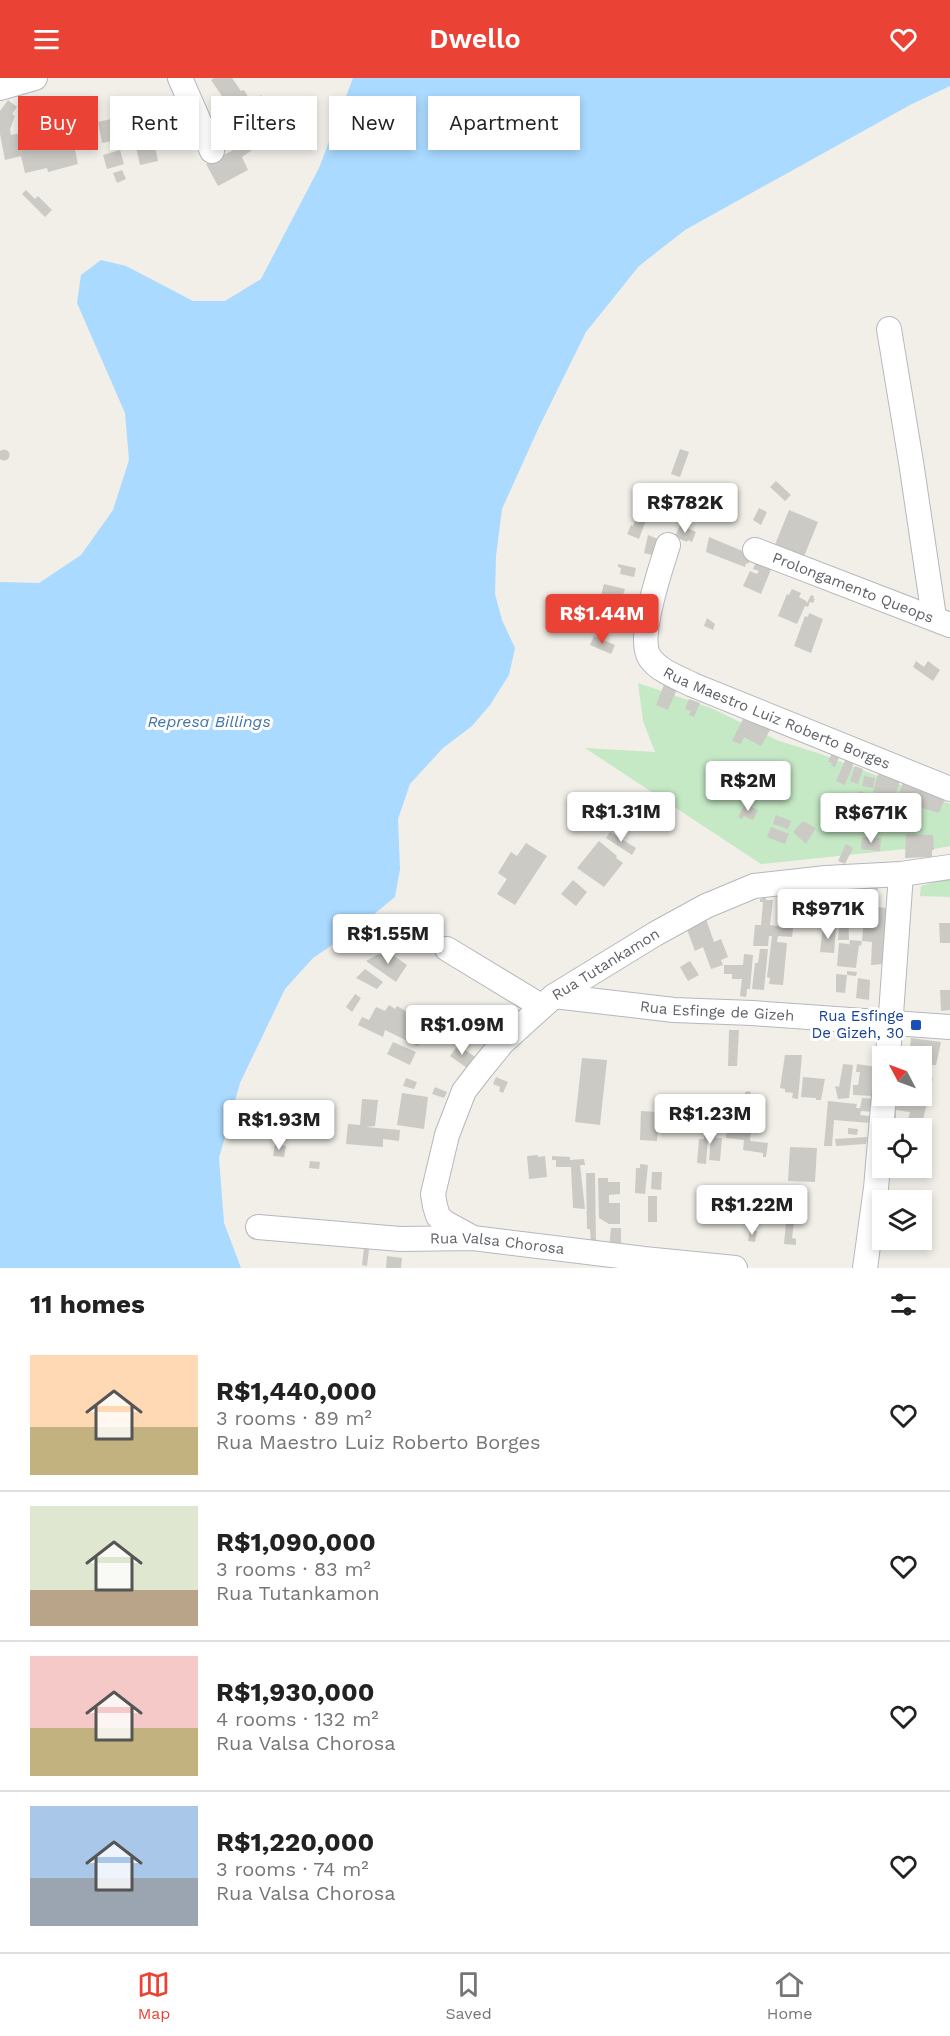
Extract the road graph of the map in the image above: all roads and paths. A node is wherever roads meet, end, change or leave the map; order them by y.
1 (35, 78) edge
2 (180, 78) edge
3 (0, 88) edge
4 (212, 151) dead end
5 (889, 328) dead end
6 (668, 545) dead end
7 (755, 550) dead end
8 (942, 621) edge
9 (950, 789) edge
10 (950, 867) edge
11 (901, 874) junction
12 (447, 949) dead end
13 (548, 1001) junction
14 (890, 1023) junction
15 (950, 1027) edge
16 (889, 1046) edge
17 (883, 1106) edge
18 (258, 1227) dead end
19 (473, 1238) junction
20 (735, 1268) edge
21 (865, 1268) edge

1 - 3 street
2 - 4 street
5 - 8 street
6 - 9 street, Rua Maestro Luiz Roberto Borges
7 - 8 street, Prolongamento Queops
10 - 11 street, Rua Tutankamon
11 - 13 street, Rua Tutankamon
11 - 14 street
12 - 13 street, Rua Esfinge de Gizeh
13 - 14 street, Rua Esfinge de Gizeh
13 - 19 street, Rua Tutankamon
14 - 15 street, Rua Esfinge de Gizeh
14 - 16 street
17 - 21 street
18 - 19 street, Rua Valsa Chorosa
19 - 20 street, Rua Valsa Chorosa

